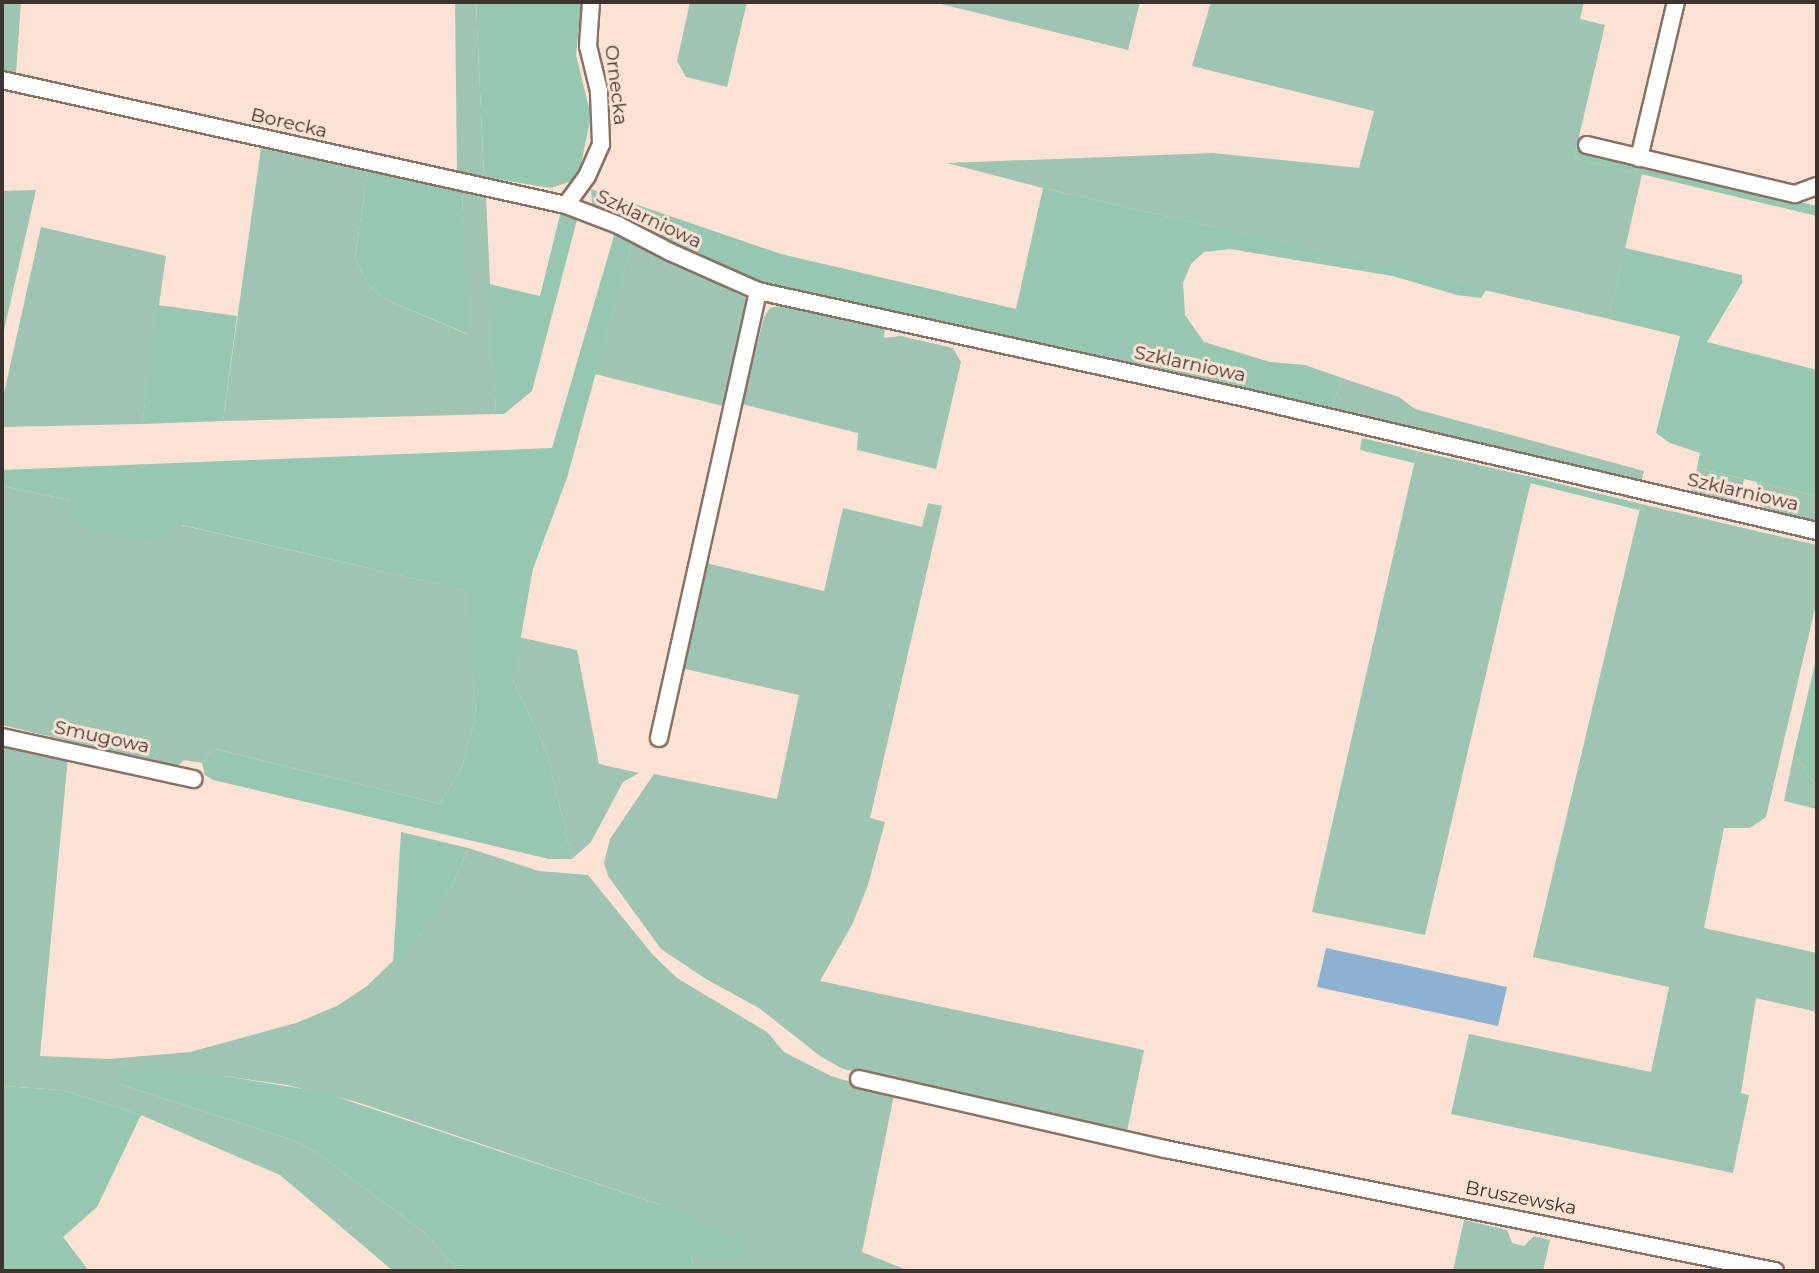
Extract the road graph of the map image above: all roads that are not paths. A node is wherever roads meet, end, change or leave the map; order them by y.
1 (591, 2) edge
2 (1676, 2) edge
3 (2, 80) edge
4 (1587, 145) dead end
5 (1639, 158) junction
6 (1817, 186) edge
7 (566, 205) junction
8 (758, 291) junction
9 (1817, 531) edge
10 (2, 737) edge
11 (659, 738) dead end
12 (193, 779) dead end
13 (859, 1079) dead end
14 (1775, 1271) edge

1 - 7 street, Ornecka
2 - 5 street
3 - 7 street, Borecka
4 - 5 street
5 - 6 street
7 - 8 street, Szklarniowa
8 - 9 street, Szklarniowa
8 - 11 street
10 - 12 street, Smugowa
13 - 14 street, Bruszewska

